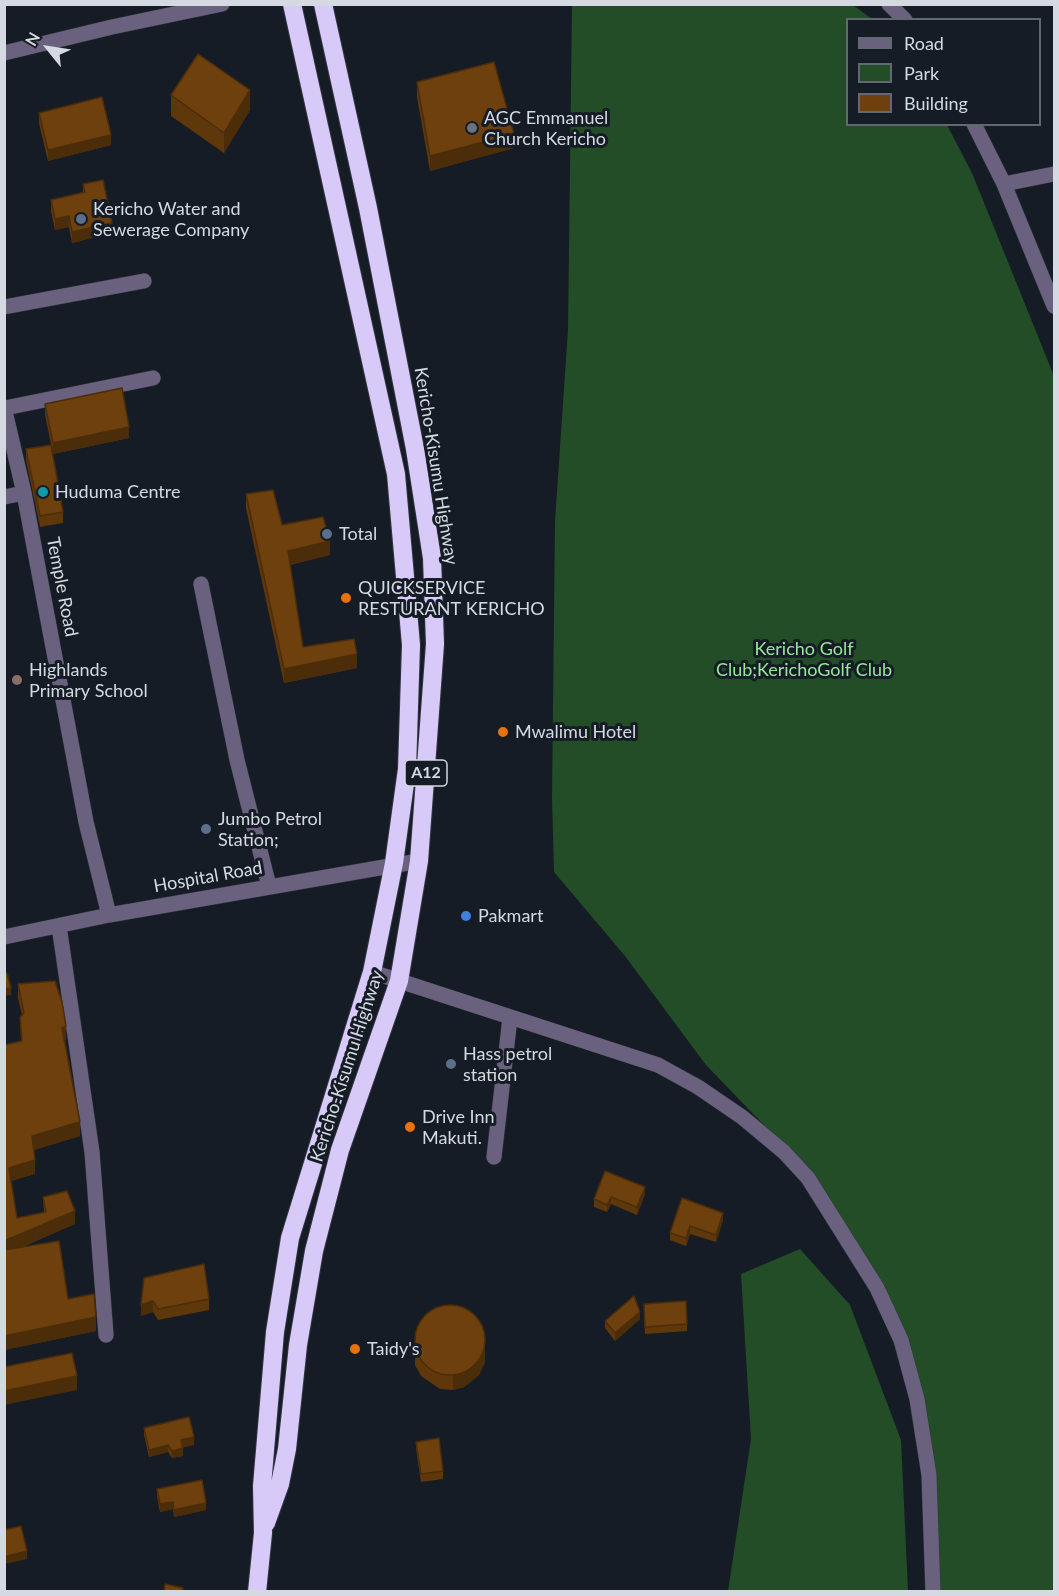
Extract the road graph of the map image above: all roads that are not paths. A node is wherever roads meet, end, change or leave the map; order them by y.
1 (222, 4) edge
2 (292, 4) edge
3 (322, 4) edge
4 (889, 4) edge
5 (903, 18) edge
6 (4, 53) edge
7 (975, 126) edge
8 (1054, 174) edge
9 (1004, 184) junction
10 (144, 281) dead end
11 (1054, 306) edge
12 (4, 308) edge
13 (153, 378) dead end
14 (5, 408) edge
15 (24, 493) junction
16 (4, 497) edge
17 (201, 584) dead end
18 (419, 861) junction
19 (394, 863) junction
20 (269, 886) junction
21 (109, 915) junction
22 (59, 926) junction
23 (4, 938) edge
24 (372, 972) junction
25 (399, 981) junction
26 (510, 1018) junction
27 (494, 1157) dead end
28 (106, 1335) dead end
29 (263, 1533) junction
30 (257, 1592) edge
31 (933, 1592) edge

1 - 6 street
2 - 19 highway, Kericho-Kisumu Highway / A12
3 - 18 highway, Kericho-Kisumu Highway / A12
4 - 5 street
7 - 9 street
8 - 9 street
9 - 11 street
10 - 12 street
13 - 14 street
14 - 15 street, Temple Road
15 - 16 street
15 - 21 street, Temple Road
17 - 20 street
18 - 19 street, Hospital Road
18 - 25 highway, Kericho-Kisumu Highway / A12
19 - 20 street, Hospital Road
19 - 24 highway, Kericho-Kisumu Highway / A12
20 - 21 street, Hospital Road
21 - 22 street, Hospital Road
22 - 23 street, Hospital Road
22 - 28 street
24 - 25 street
24 - 29 highway, Kericho-Kisumu Highway / A12
25 - 26 street
25 - 29 highway, Kericho-Kisumu Highway / A12
26 - 27 street
26 - 31 street
29 - 30 highway, Kericho-Kisumu Highway / A12

